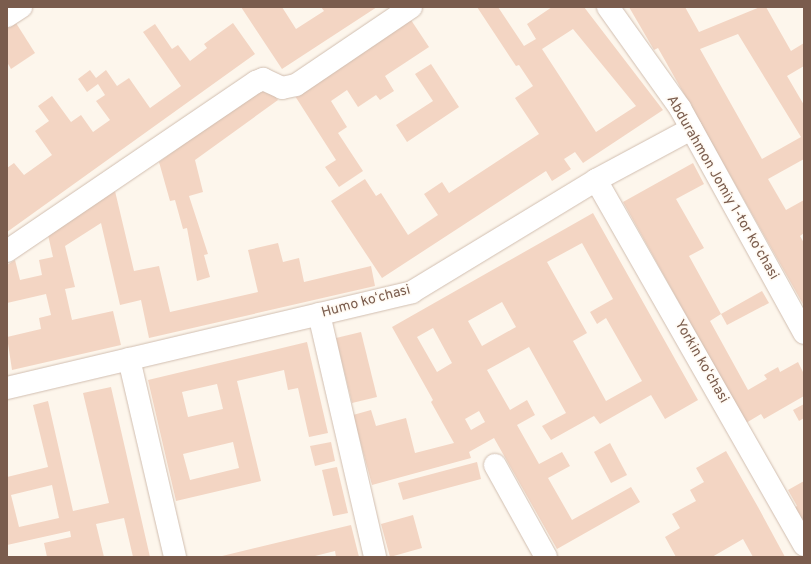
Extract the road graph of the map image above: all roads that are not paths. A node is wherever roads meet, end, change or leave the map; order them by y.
1 (21, 7) edge
2 (411, 7) edge
3 (608, 7) edge
4 (7, 16) edge
5 (692, 129) junction
6 (596, 180) junction
7 (7, 251) edge
8 (319, 314) junction
9 (804, 333) edge
10 (129, 359) junction
11 (7, 388) edge
12 (495, 465) dead end
13 (804, 545) edge
14 (175, 557) edge
15 (375, 557) edge
16 (546, 557) edge

1 - 4 street
2 - 7 street
3 - 5 street, Abdurahmon Jomiy 1-tor koʻchasi
5 - 6 street, Humo koʻchasi
5 - 9 street, Abdurahmon Jomiy 1-tor koʻchasi
6 - 8 street, Humo koʻchasi
6 - 13 street, Yorkin koʻchasi
8 - 10 street, Humo koʻchasi
8 - 15 street
10 - 11 street, Humo koʻchasi
10 - 14 street
12 - 16 street

